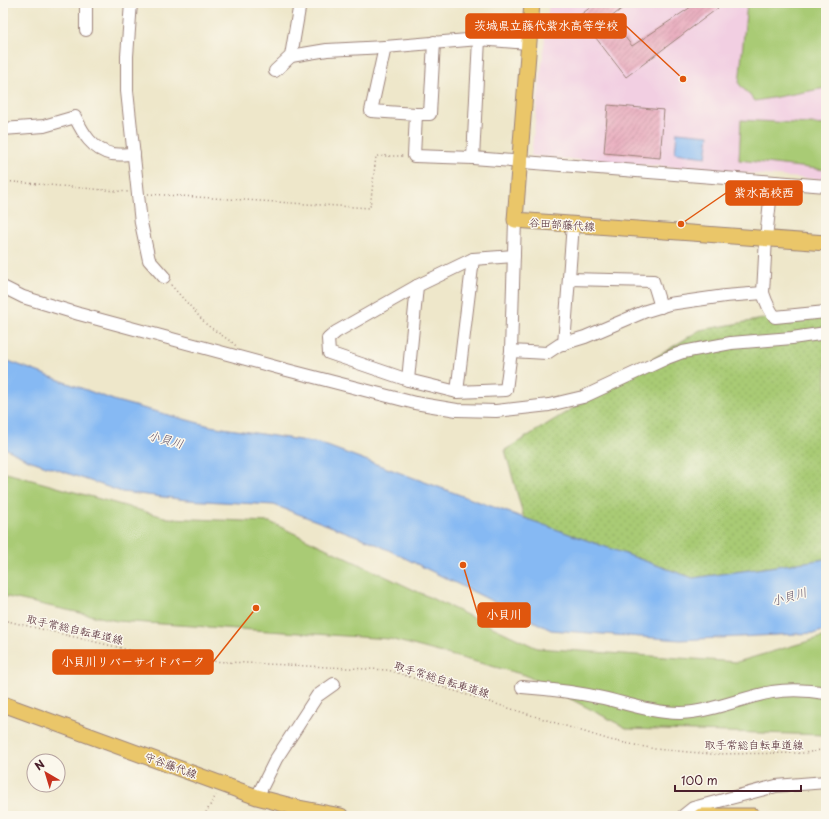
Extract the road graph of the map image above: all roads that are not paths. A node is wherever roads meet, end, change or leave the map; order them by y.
1 (86, 3) edge
2 (131, 3) edge
3 (300, 3) edge
4 (532, 3) edge
5 (86, 30) dead end
6 (479, 39) junction
7 (434, 42) junction
8 (528, 44) junction
9 (385, 47) junction
10 (291, 56) junction
11 (275, 71) dead end
12 (416, 114) junction
13 (3, 128) edge
14 (134, 154) junction
15 (473, 158) junction
16 (519, 161) junction
17 (772, 182) junction
18 (826, 186) edge
19 (514, 220) junction
20 (573, 224) junction
21 (766, 238) junction
22 (826, 243) edge
23 (514, 256) junction
24 (473, 259) junction
25 (164, 277) road end
26 (569, 279) junction
27 (417, 286) junction
28 (3, 287) edge
29 (763, 293) junction
30 (661, 307) junction
31 (826, 312) edge
32 (826, 333) edge
33 (564, 344) junction
34 (511, 351) junction
35 (408, 380) junction
36 (457, 392) junction
37 (334, 684) dead end
38 (522, 687) dead end
39 (826, 693) edge
40 (3, 704) edge
41 (826, 782) edge
42 (257, 797) junction
43 (341, 816) edge
44 (683, 816) edge
45 (701, 816) edge
46 (753, 816) edge

1 - 5 street
2 - 14 street
3 - 10 street
4 - 8 main road, 谷田部藤代線
6 - 7 street
6 - 8 street
6 - 15 street
7 - 9 street
7 - 12 street
8 - 16 main road, 谷田部藤代線
9 - 10 street
9 - 12 street
10 - 11 street
12 - 15 street
13 - 14 street
14 - 25 street
15 - 16 street
16 - 17 street
16 - 19 main road, 谷田部藤代線
17 - 18 street
17 - 21 street
19 - 20 main road, 谷田部藤代線
19 - 23 street
20 - 21 main road, 谷田部藤代線
20 - 26 street
21 - 22 main road, 谷田部藤代線
21 - 29 street
23 - 24 street
23 - 34 street
24 - 27 street
24 - 36 street
26 - 30 street
26 - 33 street
27 - 35 street
27 - 35 street
28 - 32 street
29 - 30 street
29 - 31 street
30 - 33 street
33 - 34 street
34 - 36 street
35 - 36 street
37 - 42 street
38 - 39 street
40 - 42 main road, 守谷藤代線
41 - 44 street
42 - 43 main road, 守谷藤代線
45 - 46 main road

